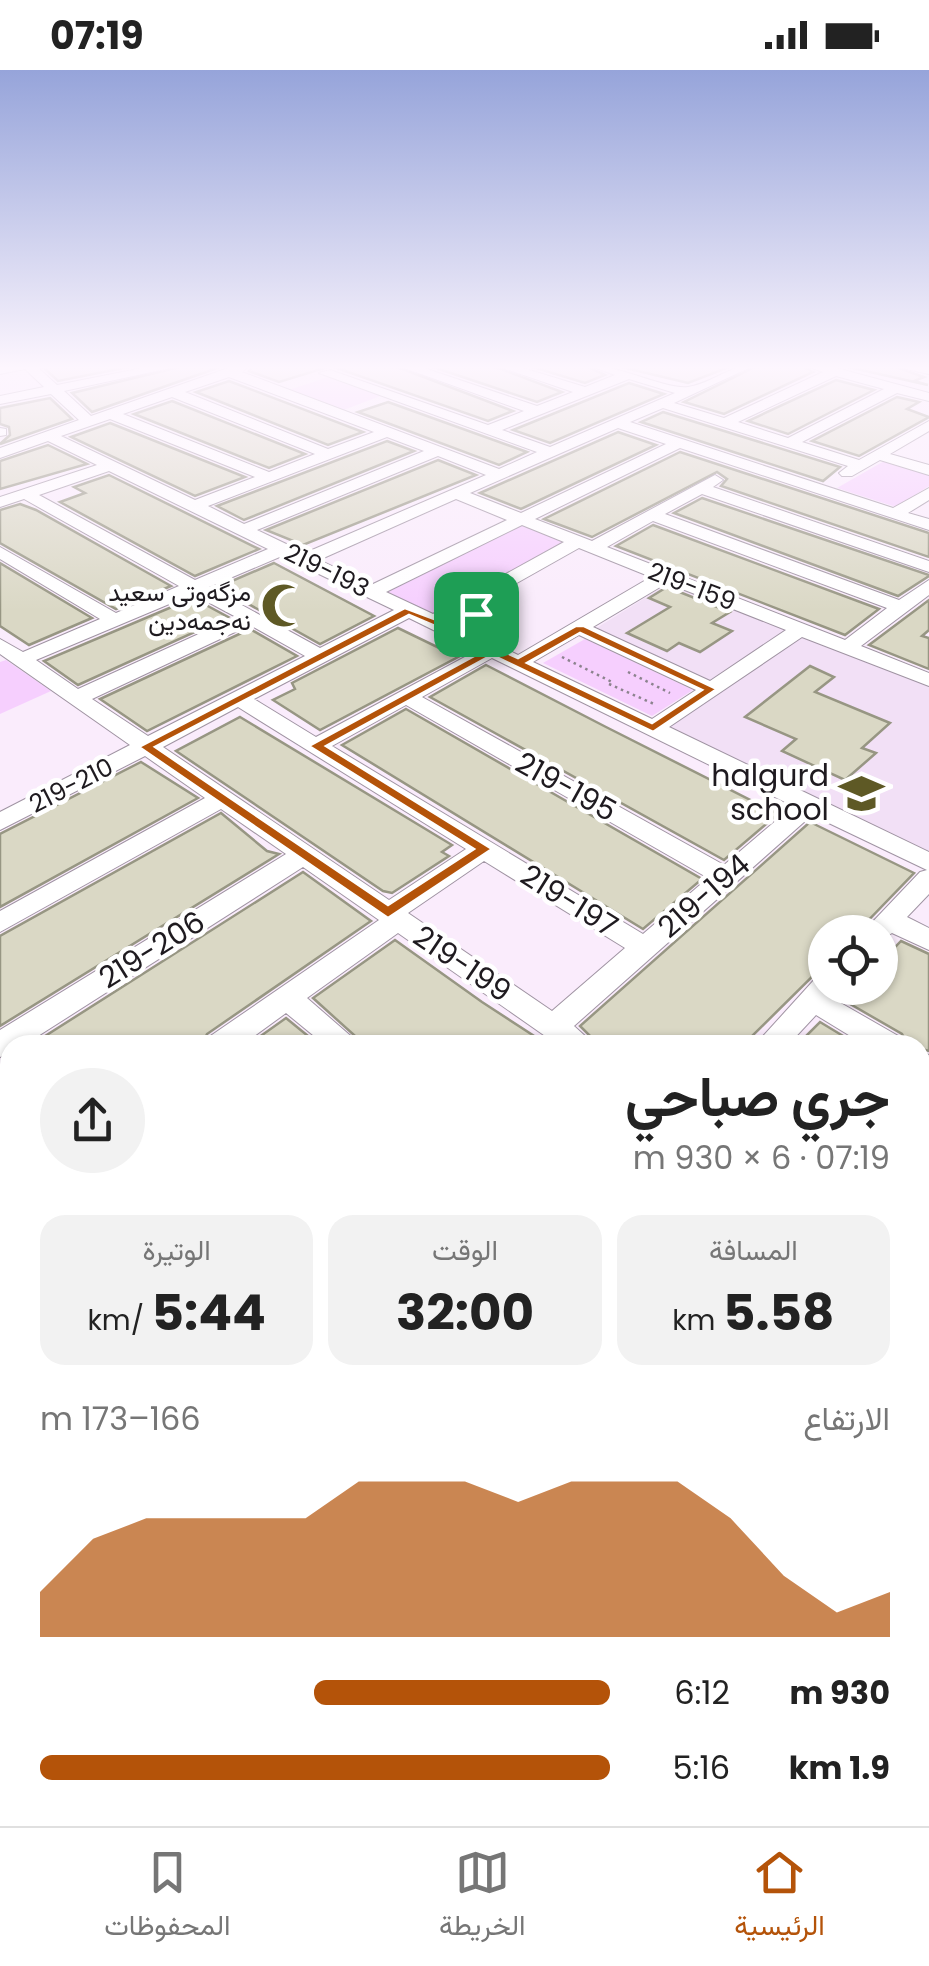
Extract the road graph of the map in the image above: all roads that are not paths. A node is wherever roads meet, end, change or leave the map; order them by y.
1 (71, 447) edge
2 (194, 447) edge
3 (309, 447) edge
4 (346, 447) edge
5 (425, 447) edge
6 (536, 447) edge
7 (562, 447) edge
8 (673, 447) edge
9 (688, 447) edge
10 (802, 447) edge
11 (890, 447) edge
12 (438, 452) junction
13 (550, 452) junction
14 (327, 454) junction
15 (878, 454) junction
16 (742, 464) junction
17 (860, 465) junction
18 (110, 466) junction
19 (929, 470) edge
20 (498, 474) junction
21 (268, 477) junction
22 (700, 488) junction
23 (820, 489) junction
24 (929, 493) edge
25 (26, 494) junction
26 (455, 494) junction
27 (0, 502) edge
28 (194, 506) junction
29 (895, 514) junction
30 (652, 515) junction
31 (523, 520) junction
32 (929, 524) edge
33 (243, 530) junction
34 (581, 547) junction
35 (283, 549) junction
36 (421, 549) dead end
37 (0, 552) edge
38 (304, 560) junction
39 (929, 567) edge
40 (666, 576) junction
41 (351, 582) junction
42 (929, 586) edge
43 (194, 587) junction
44 (370, 592) junction
45 (901, 608) junction
46 (409, 610) junction
47 (250, 618) junction
48 (115, 620) junction
49 (438, 624) junction
50 (580, 628) junction
51 (801, 629) junction
52 (848, 647) junction
53 (486, 648) junction
54 (8, 654) edge
55 (320, 656) junction
56 (518, 663) junction
57 (929, 680) edge
58 (711, 689) junction
59 (407, 697) junction
60 (76, 698) junction
61 (239, 699) junction
62 (653, 728) junction
63 (316, 746) junction
64 (146, 747) junction
65 (221, 798) junction
66 (810, 804) junction
67 (0, 822) edge
68 (484, 849) junction
69 (304, 855) junction
70 (929, 862) edge
71 (726, 877) junction
72 (929, 878) edge
73 (894, 915) edge
74 (393, 916) junction
75 (0, 922) edge
76 (898, 931) edge
77 (929, 940) edge
78 (644, 947) junction
79 (286, 997) junction
80 (808, 1005) edge
81 (835, 1005) edge
82 (553, 1027) junction
83 (16, 1035) edge
84 (234, 1035) edge
85 (334, 1035) edge
86 (565, 1035) edge
87 (779, 1035) edge
88 (876, 1035) edge

1 - 18 street, 219-193
2 - 21 street
3 - 14 street
4 - 14 street
5 - 12 street
6 - 13 street
7 - 13 street
8 - 31 street
9 - 16 street
10 - 17 street
11 - 15 street
12 - 20 street
12 - 33 street
13 - 20 street
14 - 21 street
15 - 17 street
15 - 19 street
16 - 22 street
16 - 23 street
17 - 23 street
18 - 25 street
18 - 28 street, 219-193
20 - 26 street
21 - 28 street
22 - 30 street
22 - 39 street
23 - 29 street
24 - 29 street
25 - 27 street
25 - 43 street
26 - 31 street, 219-159
26 - 38 street
28 - 33 street, 219-193
29 - 32 street
30 - 34 street
30 - 45 street
31 - 34 street, 219-159
31 - 44 street
33 - 35 street, 219-193
34 - 40 street, 219-159
34 - 49 street
35 - 38 street, 219-193
35 - 43 street
36 - 41 street
37 - 48 street
38 - 41 street, 219-193
40 - 50 street
40 - 51 street, 219-159
41 - 44 street, 219-193
42 - 45 street
43 - 47 street
43 - 48 street
44 - 46 street, 219-193
45 - 52 street
46 - 49 street, 219-193
46 - 55 street, 219-210
47 - 55 street
47 - 60 street
48 - 54 street
49 - 53 street, 219-193
49 - 53 street
50 - 56 street
50 - 58 street
51 - 52 street, 219-159
51 - 58 street
52 - 57 street, 219-159
53 - 56 street, 219-193
53 - 59 street
54 - 60 street, 219-199
55 - 61 street, 219-210
56 - 62 street, 219-193
58 - 62 street
59 - 63 street
59 - 71 street, 219-195
60 - 64 street, 219-199
61 - 63 street, 219-197
61 - 64 street, 219-210
62 - 66 street, 219-193
63 - 68 street, 219-197
64 - 65 street, 219-199
64 - 67 street, 219-210
65 - 69 street, 219-199
65 - 75 street
66 - 70 street, 219-193
66 - 71 street, 219-194
68 - 74 street
68 - 78 street, 219-197
69 - 74 street, 219-199
69 - 83 street, 219-206
71 - 78 street, 219-194
72 - 73 street
74 - 79 street
74 - 82 street, 219-199
76 - 77 street
78 - 82 street, 219-194
79 - 84 street
79 - 85 street
80 - 87 street
81 - 88 street
82 - 86 street, 219-199

